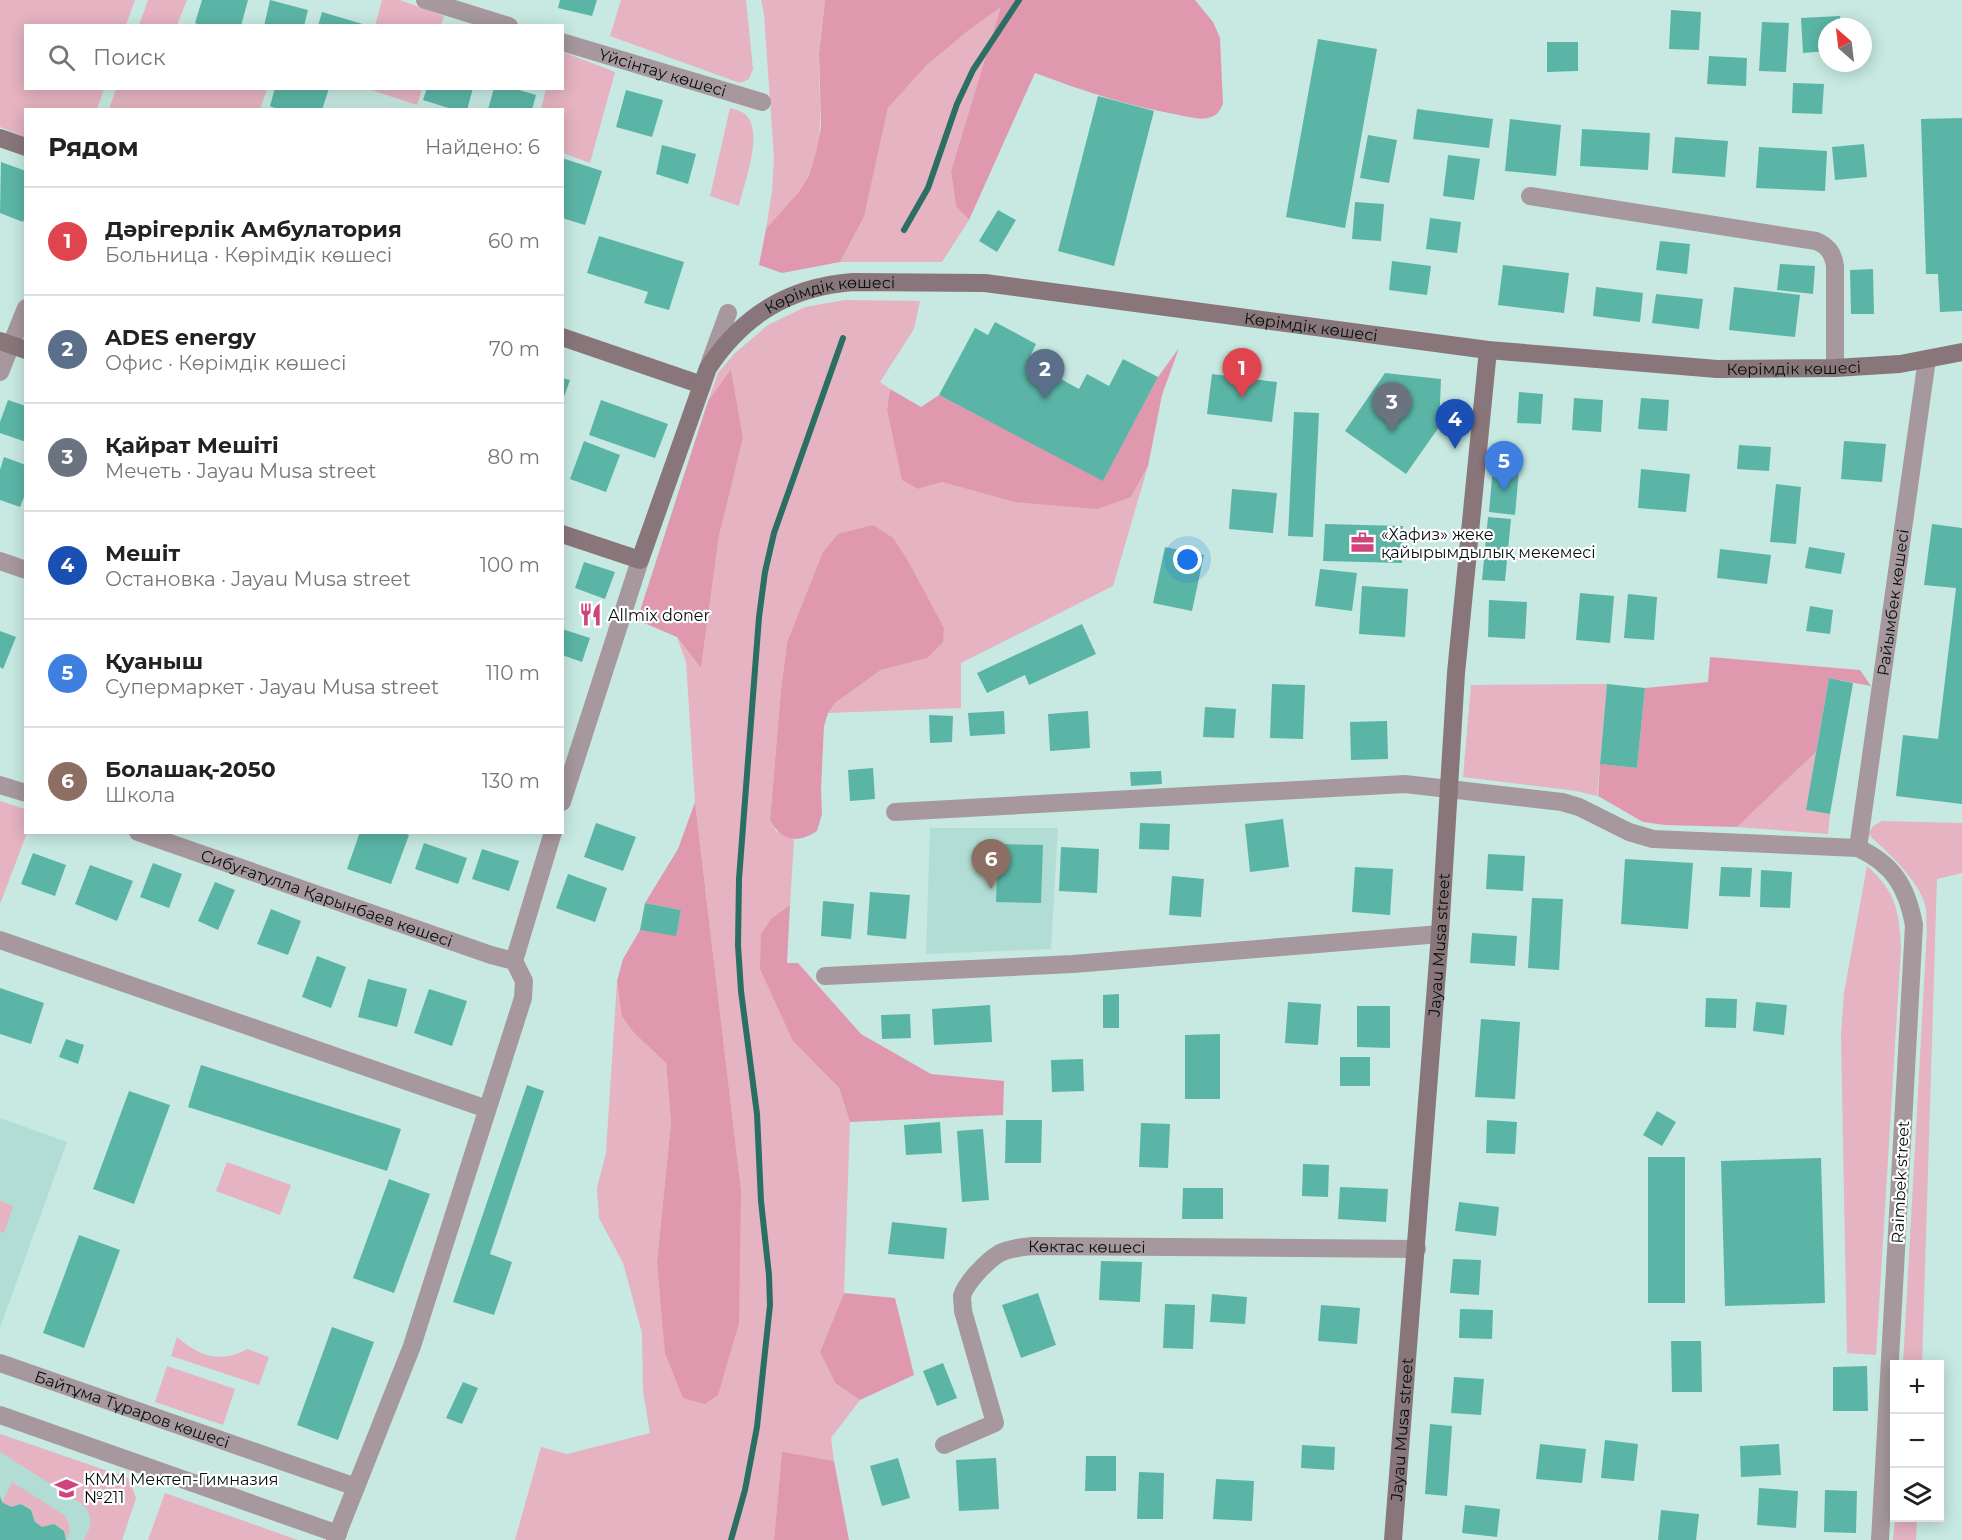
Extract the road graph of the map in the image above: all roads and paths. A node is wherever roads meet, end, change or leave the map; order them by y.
1 (425, 0) edge
2 (503, 24) edge
3 (564, 43) edge
4 (762, 102) dead end
5 (0, 138) edge
6 (24, 146) edge
7 (1530, 196) dead end
8 (24, 313) edge
9 (728, 313) dead end
10 (564, 338) edge
11 (12, 345) edge
12 (1488, 350) junction
13 (1962, 352) edge
14 (1927, 359) junction
15 (1835, 368) junction
16 (0, 372) edge
17 (705, 377) junction
18 (564, 535) edge
19 (640, 560) junction
20 (0, 561) edge
21 (24, 569) edge
22 (569, 758) edge
23 (0, 784) edge
24 (1449, 788) junction
25 (564, 789) edge
26 (24, 792) edge
27 (896, 812) dead end
28 (144, 834) edge
29 (552, 834) edge
30 (1858, 848) junction
31 (1440, 934) junction
32 (0, 940) edge
33 (514, 961) junction
34 (825, 976) dead end
35 (487, 1109) junction
36 (1417, 1249) junction
37 (0, 1363) edge
38 (0, 1415) edge
39 (944, 1444) dead end
40 (356, 1487) junction
41 (336, 1537) edge
42 (1393, 1540) edge
43 (1880, 1540) edge

1 - 2 street
3 - 4 street, Үйсінтау көшесі
5 - 6 street
7 - 15 street
8 - 11 street
9 - 17 street
10 - 17 street
11 - 16 street
12 - 15 street, Көрімдік көшесі
12 - 17 street, Көрімдік көшесі
12 - 24 street, Jayau Musa street
13 - 14 street, Көрімдік көшесі
14 - 15 street, Көрімдік көшесі
14 - 30 street, Райымбек көшесі
17 - 19 street, Көрімдік көшесі
18 - 19 street
19 - 22 street
20 - 21 street
22 - 25 street
23 - 26 street
24 - 27 street
24 - 30 street
24 - 31 street, Jayau Musa street
28 - 33 street, Сибуғатулла Қарынбаев көшесі
29 - 33 street
30 - 43 street, Raimbek street
31 - 34 street
31 - 36 street, Jayau Musa street
32 - 35 street
33 - 35 street
35 - 40 street
36 - 39 street, Көктас көшесі
36 - 42 street, Jayau Musa street
37 - 40 street, Байтұма Тұраров көшесі
38 - 41 street
40 - 41 street

